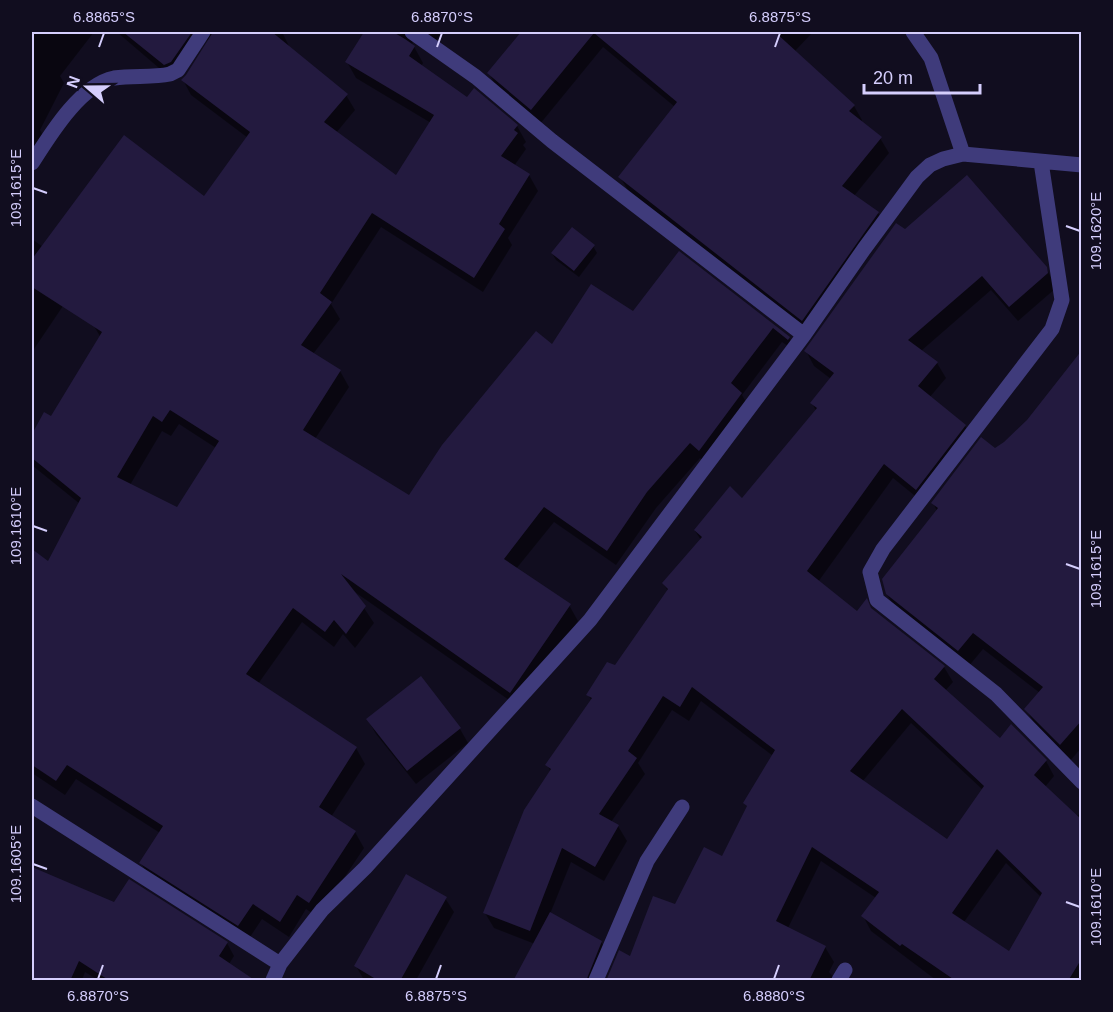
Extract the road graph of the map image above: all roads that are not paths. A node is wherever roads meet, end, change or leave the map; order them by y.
1 (203, 32) edge
2 (412, 32) edge
3 (913, 32) edge
4 (963, 154) junction
5 (1041, 162) junction
6 (32, 163) edge
7 (1082, 165) edge
8 (804, 335) junction
9 (1082, 782) edge
10 (32, 806) edge
11 (682, 807) dead end
12 (280, 964) junction
13 (273, 981) edge
14 (596, 981) edge

1 - 6 street
2 - 8 street
3 - 4 street
4 - 5 street
4 - 8 street
5 - 7 street
5 - 9 street
8 - 12 street
10 - 12 street
11 - 14 street
12 - 13 street

